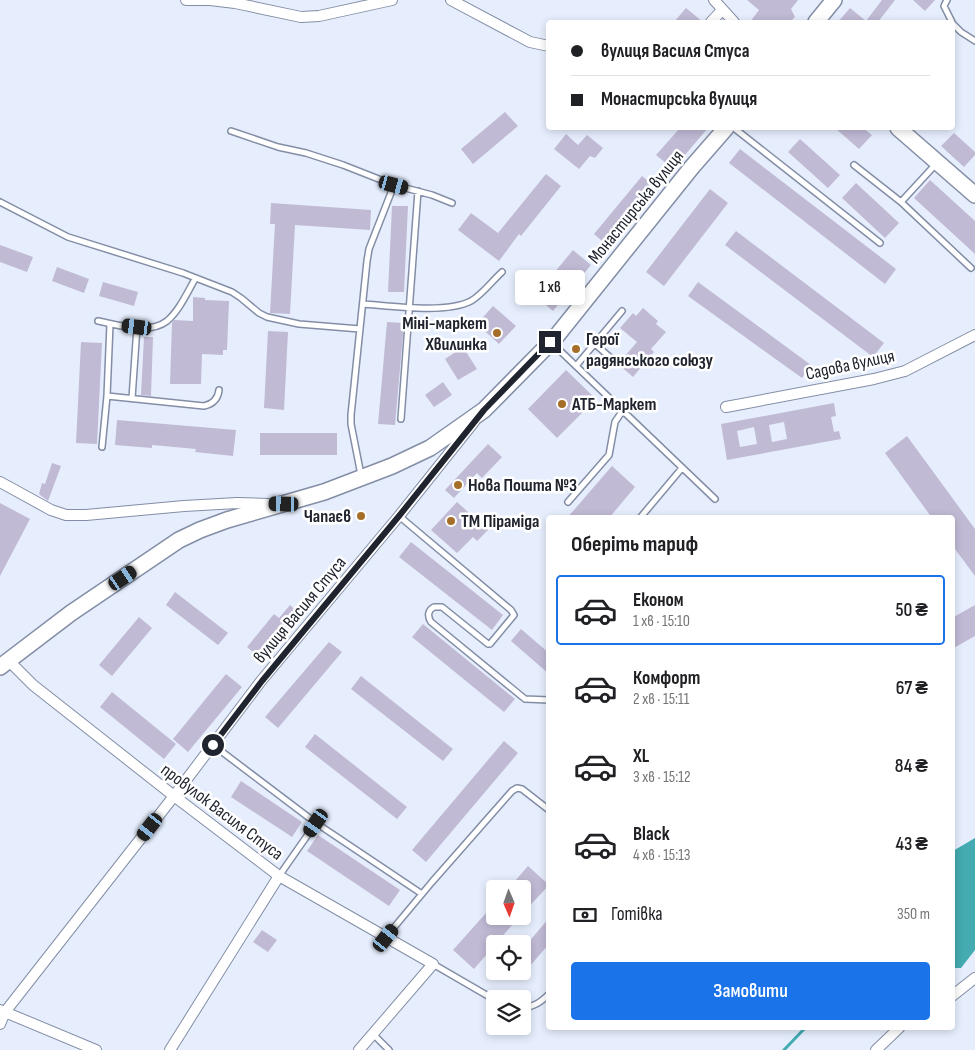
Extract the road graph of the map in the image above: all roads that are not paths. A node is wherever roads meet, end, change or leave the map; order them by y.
1 (186, 0) edge
2 (392, 0) edge
3 (451, 0) edge
4 (714, 0) edge
5 (834, 0) edge
6 (947, 0) edge
7 (722, 10) junction
8 (713, 20) edge
9 (732, 20) edge
10 (818, 20) edge
11 (951, 20) edge
12 (955, 26) edge
13 (975, 41) edge
14 (546, 45) edge
15 (724, 130) edge
16 (737, 130) edge
17 (900, 130) edge
18 (231, 131) dead end
19 (938, 162) junction
20 (854, 165) dead end
21 (394, 185) junction
22 (418, 192) junction
23 (975, 195) edge
24 (0, 202) edge
25 (901, 202) junction
26 (452, 203) dead end
27 (880, 244) dead end
28 (971, 268) dead end
29 (502, 272) dead end
30 (195, 279) junction
31 (363, 304) junction
32 (411, 306) junction
33 (622, 311) dead end
34 (98, 322) dead end
35 (110, 324) junction
36 (137, 327) junction
37 (360, 329) junction
38 (975, 335) edge
39 (550, 342) junction
40 (595, 344) junction
41 (612, 359) dead end
42 (576, 366) junction
43 (220, 390) dead end
44 (107, 396) junction
45 (132, 398) junction
46 (726, 406) dead end
47 (484, 410) junction
48 (623, 410) junction
49 (401, 419) dead end
50 (102, 447) dead end
51 (682, 468) junction
52 (361, 479) junction
53 (0, 482) edge
54 (715, 499) dead end
55 (568, 502) dead end
56 (284, 504) junction
57 (643, 515) edge
58 (399, 516) junction
59 (5, 664) edge
60 (546, 700) edge
61 (213, 745) junction
62 (174, 796) junction
63 (546, 808) edge
64 (316, 823) junction
65 (279, 876) junction
66 (422, 894) junction
67 (386, 938) junction
68 (433, 964) junction
69 (975, 978) edge
70 (955, 994) edge
71 (486, 995) edge
72 (546, 997) edge
73 (531, 1008) edge
74 (3, 1011) edge
75 (0, 1024) edge
76 (897, 1030) edge
77 (373, 1034) junction
78 (96, 1050) edge
79 (170, 1050) edge
80 (359, 1050) edge
81 (389, 1050) edge
82 (876, 1050) edge

1 - 2 street
3 - 14 street
4 - 7 street
5 - 10 main road
6 - 11 lane
7 - 8 street
7 - 9 street
12 - 13 lane
15 - 39 main road, Монастирська вулиця
16 - 27 lane
17 - 19 main road
18 - 21 lane
19 - 23 main road
19 - 25 lane
20 - 25 lane
21 - 22 lane
21 - 31 lane
22 - 26 lane
22 - 32 lane
24 - 30 lane
25 - 28 lane
29 - 32 lane
30 - 36 lane
30 - 37 lane
31 - 32 lane
31 - 37 lane
32 - 49 lane
33 - 40 lane
34 - 35 lane
35 - 36 lane
35 - 44 lane
36 - 45 lane
37 - 52 lane
38 - 46 street, Садова вулиця
39 - 42 lane
39 - 47 main road, Монастирська вулиця
40 - 41 lane
40 - 42 lane
42 - 48 lane
43 - 45 lane
44 - 45 lane
44 - 50 lane
47 - 52 main road, Монастирська вулиця
47 - 58 street, вулиця Василя Стуса
48 - 51 lane
48 - 55 lane
51 - 54 lane
51 - 57 lane
52 - 56 main road, Монастирська вулиця
53 - 56 street
56 - 59 main road, Монастирська вулиця
58 - 60 lane
58 - 61 street, вулиця Василя Стуса
59 - 62 street, провулок Василя Стуса
61 - 62 street, вулиця Василя Стуса
61 - 64 lane
62 - 65 street, провулок Василя Стуса
62 - 74 street, вулиця Василя Стуса
63 - 66 lane
64 - 65 lane
64 - 66 lane
65 - 67 street, провулок Василя Стуса
65 - 79 street
66 - 67 lane
67 - 68 street, провулок Василя Стуса
68 - 71 lane
68 - 77 street
69 - 70 street
72 - 73 lane
74 - 75 street, вулиця Василя Стуса
74 - 78 street
76 - 82 street
77 - 80 street
77 - 81 lane

